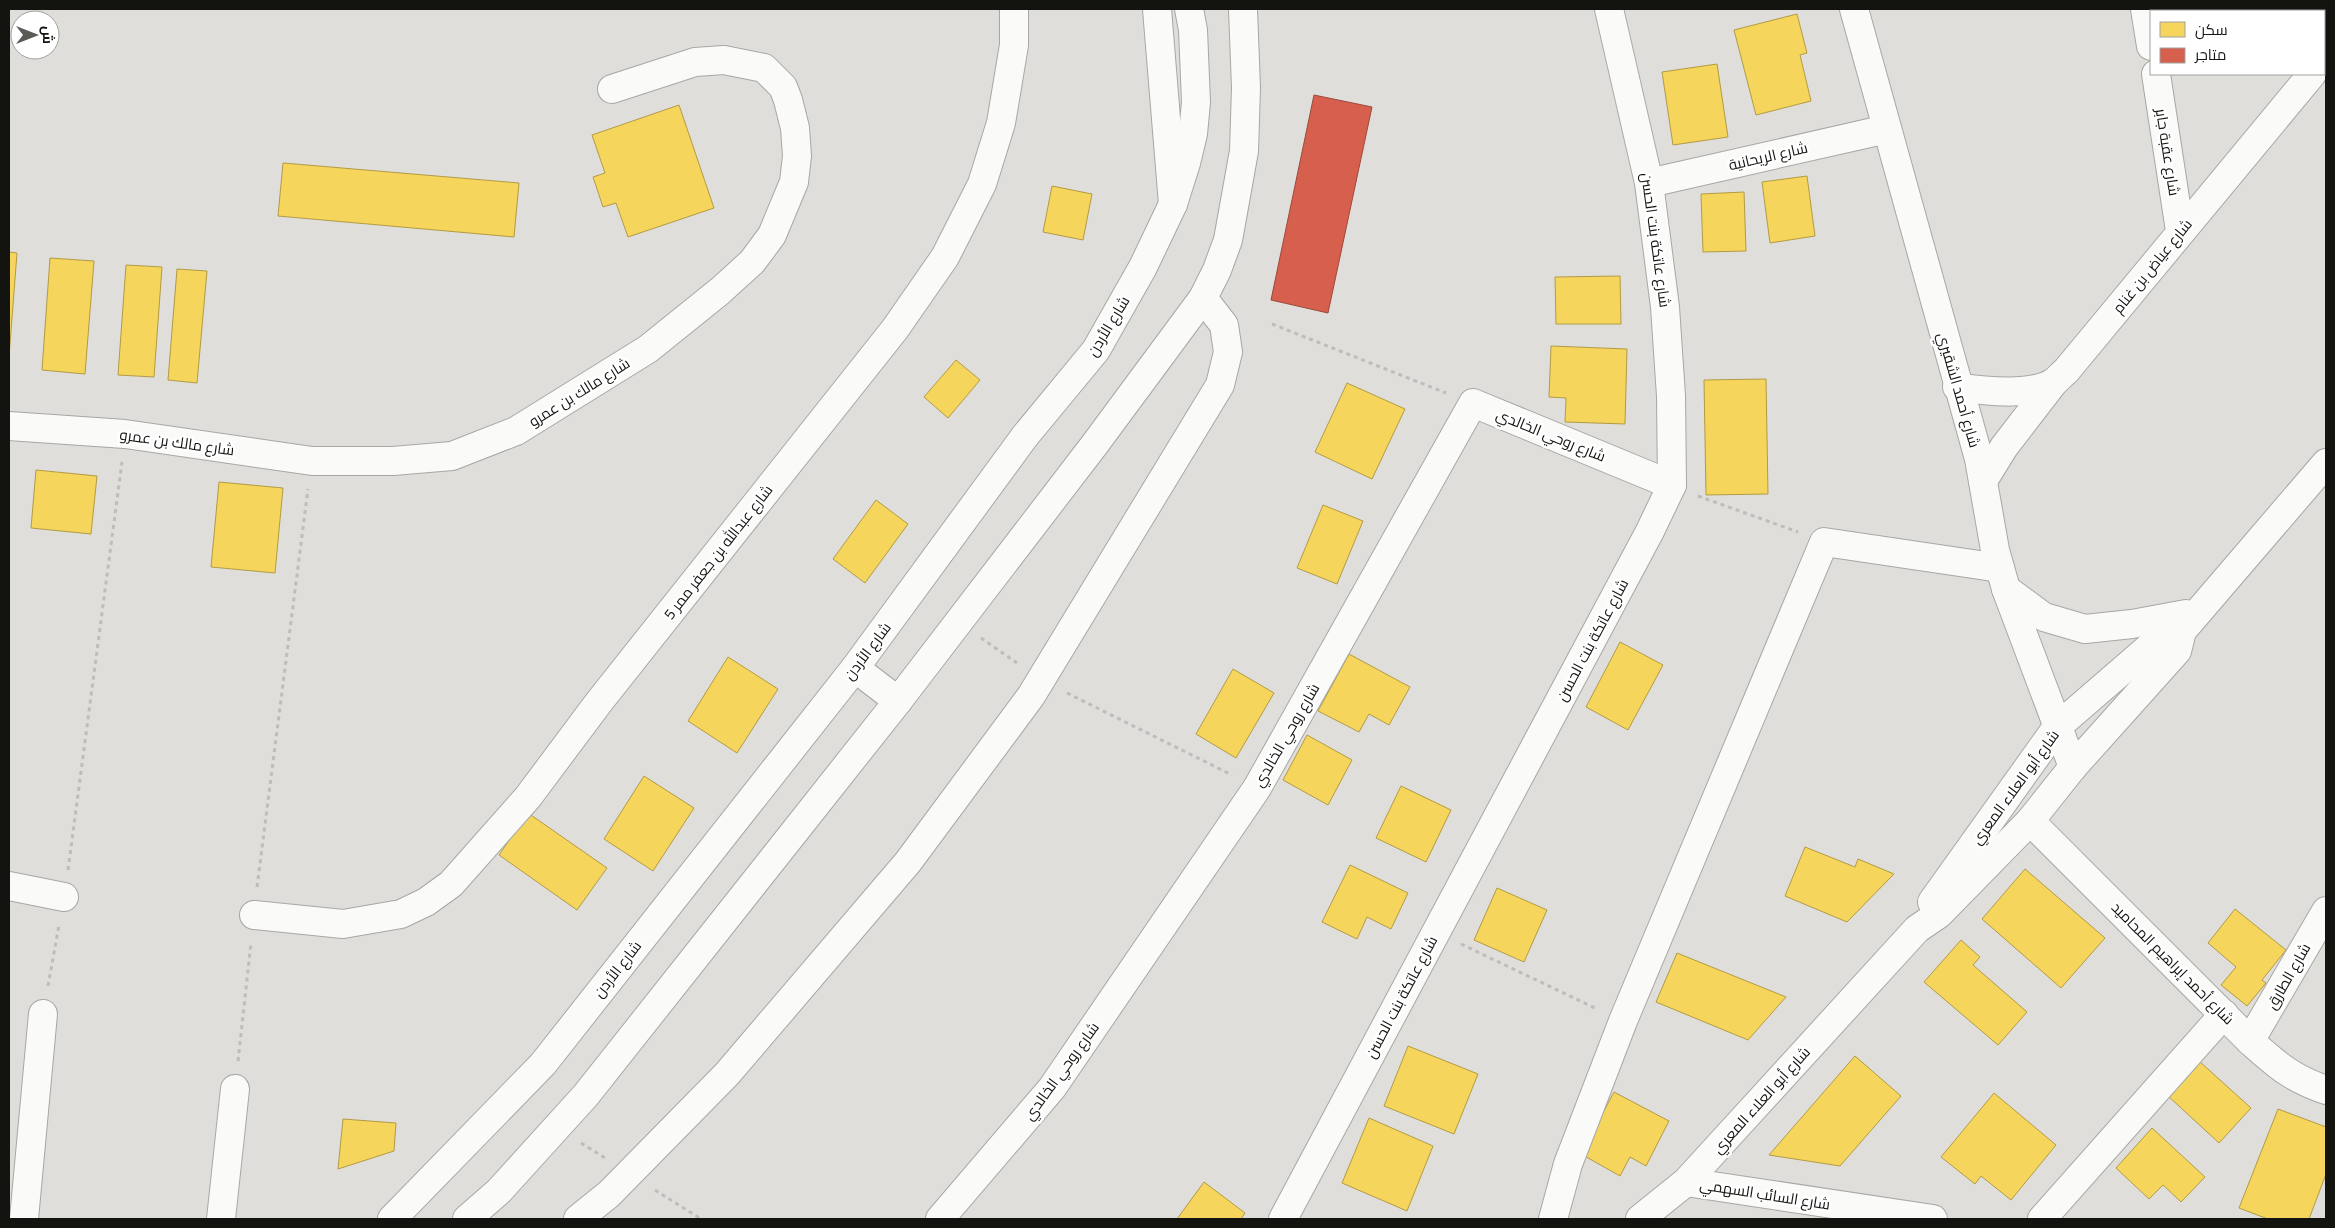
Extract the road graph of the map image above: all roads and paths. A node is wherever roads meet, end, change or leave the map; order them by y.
1 (1014, 9) edge
2 (1157, 9) edge
3 (1189, 9) edge
4 (1243, 9) edge
5 (1609, 9) edge
6 (1854, 9) edge
7 (2146, 9) edge
8 (2150, 39) edge
9 (2156, 75) edge
10 (2311, 75) edge
11 (612, 89) dead end
12 (1887, 129) junction
13 (1649, 183) junction
14 (1173, 204) junction
15 (2180, 231) junction
16 (1202, 298) junction
17 (1272, 324) dead end
18 (2054, 382) junction
19 (1957, 387) junction
20 (1473, 403) junction
21 (9, 426) edge
22 (125, 434) junction
23 (312, 461) junction
24 (2326, 463) edge
25 (1983, 481) junction
26 (1672, 485) junction
27 (1824, 542) junction
28 (2003, 578) junction
29 (2190, 621) junction
30 (958, 623) junction
31 (855, 668) junction
32 (1041, 679) junction
33 (898, 702) junction
34 (2057, 727) junction
35 (2073, 767) junction
36 (1257, 788) junction
37 (2030, 821) junction
38 (9, 886) edge
39 (64, 896) junction
40 (2326, 910) edge
41 (254, 915) junction
42 (1917, 929) junction
43 (1435, 932) junction
44 (43, 1014) joint
45 (2224, 1014) junction
46 (1623, 1021) junction
47 (2250, 1041) junction
48 (235, 1089) joint
49 (2326, 1090) edge
50 (1686, 1182) junction
51 (24, 1219) edge
52 (221, 1219) edge
53 (392, 1219) edge
54 (467, 1219) edge
55 (578, 1219) edge
56 (940, 1219) edge
57 (1283, 1219) edge
58 (1553, 1219) edge
59 (1640, 1219) edge
60 (1933, 1219) edge
61 (2042, 1219) edge

1 - 41 main road, شارع عبدالله بن جعفر ممر 5
2 - 14 main road
3 - 14 main road, شارع الأردن
4 - 16 main road
5 - 13 main road, شارع عاتكة بنت الحسن
6 - 12 main road, شارع أحمد الشقيري
7 - 8 main road
9 - 15 main road, شارع عقبة جابر
10 - 15 main road, شارع عياض بن غنام
11 - 23 main road, شارع مالك بن عمرو
12 - 13 main road, شارع الريحانية
12 - 19 main road, شارع أحمد الشقيري
13 - 26 main road, شارع عاتكة بنت الحسن
14 - 31 main road, شارع الأردن
15 - 18 main road, شارع عياض بن غنام
16 - 30 main road
16 - 32 main road
17 - 20 path
18 - 19 main road, شارع عياض بن غنام
18 - 25 main road
19 - 25 main road, شارع أحمد الشقيري
20 - 26 main road, شارع روحي الخالدي
20 - 36 main road, شارع روحي الخالدي
21 - 22 main road, شارع مالك بن عمرو
22 - 23 main road, شارع مالك بن عمرو
22 - 39 path
23 - 41 path
24 - 29 main road, شارع أبو العلاء المعري
25 - 28 main road, شارع أحمد الشقيري
26 - 27 path
26 - 43 main road, شارع عاتكة بنت الحسن
27 - 28 main road
27 - 46 main road
28 - 29 main road
28 - 34 main road, شارع أحمد الشقيري
29 - 34 main road, شارع أبو العلاء المعري
29 - 35 main road, شارع أبو العلاء المعري
30 - 32 path
30 - 33 main road
31 - 33 main road
31 - 53 main road, شارع الأردن
32 - 36 path
32 - 55 main road
33 - 54 main road
34 - 35 main road, شارع أحمد الشقيري
34 - 42 main road, شارع أبو العلاء المعري
35 - 37 main road, شارع أبو العلاء المعري
36 - 56 main road, شارع روحي الخالدي
37 - 42 main road, شارع أبو العلاء المعري
37 - 45 main road, شارع أحمد إبراهيم المحاميد
38 - 39 main road
39 - 44 path
40 - 47 main road, شارع الطارق
41 - 48 path
42 - 50 main road, شارع أبو العلاء المعري
43 - 46 path
43 - 57 main road, شارع عاتكة بنت الحسن
44 - 51 main road
45 - 47 main road, شارع أحمد إبراهيم المحاميد
45 - 61 main road
46 - 58 main road
47 - 49 main road, شارع أحمد إبراهيم المحاميد
48 - 52 main road
50 - 59 main road, شارع أبو العلاء المعري
50 - 60 main road, شارع السائب السهمي

